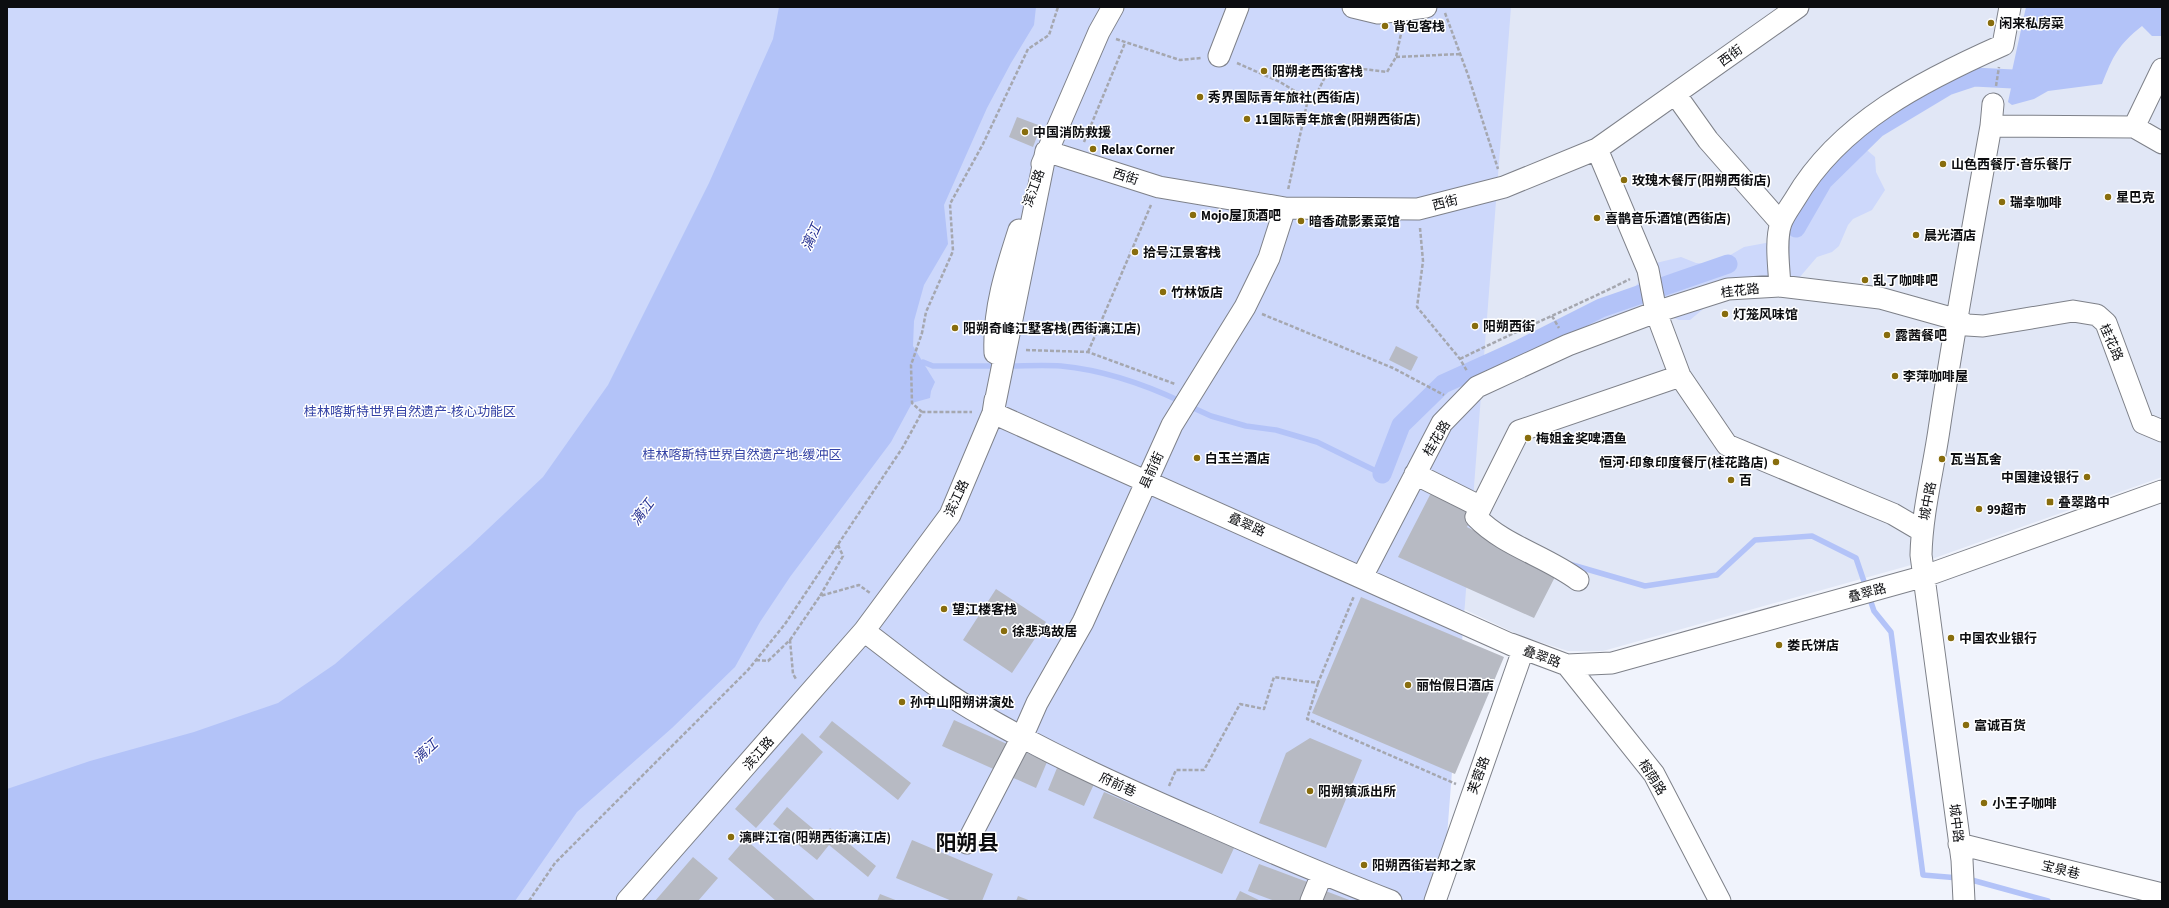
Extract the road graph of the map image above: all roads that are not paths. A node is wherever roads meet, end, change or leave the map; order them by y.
1 (1113, 7) edge
2 (1238, 7) edge
3 (1353, 7) edge
4 (1426, 7) edge
5 (1798, 7) edge
6 (2010, 7) edge
7 (1219, 56) road end
8 (2162, 69) edge
9 (1676, 95) junction
10 (1993, 104) dead end
11 (1991, 126) junction
12 (2134, 127) junction
13 (2162, 143) edge
14 (1597, 149) junction
15 (1046, 151) junction
16 (1285, 208) junction
17 (1781, 223) junction
18 (1780, 286) junction
19 (1656, 312) junction
20 (1956, 319) junction
21 (1680, 376) junction
22 (993, 413) junction
23 (2162, 431) edge
24 (1414, 477) junction
25 (1146, 479) junction
26 (2162, 491) edge
27 (1481, 507) junction
28 (1922, 531) junction
29 (1363, 575) junction
30 (1925, 576) junction
31 (1578, 580) dead end
32 (864, 631) junction
33 (1524, 650) junction
34 (1567, 665) junction
35 (1022, 736) junction
36 (967, 843) dead end
37 (1961, 852) junction
38 (1322, 874) junction
39 (2162, 894) edge
40 (627, 901) edge
41 (1311, 901) edge
42 (1391, 901) edge
43 (1434, 901) edge
44 (1720, 901) edge
45 (1964, 901) edge

1 - 15 street, 滨江路
2 - 7 street
3 - 4 street
5 - 9 street, 西街
6 - 17 street
8 - 12 street
9 - 14 street, 西街
9 - 17 street
10 - 11 street, 城中路
11 - 12 street
11 - 20 street, 城中路
12 - 13 street
14 - 16 street, 西街
14 - 19 street
15 - 16 street, 西街
15 - 22 street
15 - 22 street, 滨江路
16 - 25 street, 县前街
17 - 18 street
18 - 19 street, 桂花路
18 - 20 street, 桂花路
19 - 21 street
19 - 24 street, 桂花路
20 - 23 street, 桂花路
20 - 28 street, 城中路
21 - 27 street
21 - 28 street
22 - 25 street, 叠翠路
22 - 32 street, 滨江路
22 - 33 street
24 - 27 street
24 - 29 street, 桂花路
25 - 29 street, 叠翠路
25 - 35 street, 县前街
26 - 30 street, 叠翠路
27 - 31 street
28 - 30 street, 城中路
29 - 33 street, 叠翠路
30 - 34 street, 叠翠路
30 - 37 street, 城中路
32 - 35 street, 府前巷
32 - 40 street, 滨江路
33 - 34 street, 叠翠路
33 - 43 street
33 - 43 street, 芙蓉路
34 - 44 street, 榕荫路
35 - 36 street, 县前街
35 - 38 street, 府前巷
37 - 39 street, 宝泉巷
37 - 45 street, 城中路
38 - 41 street
38 - 42 street, 府前巷

